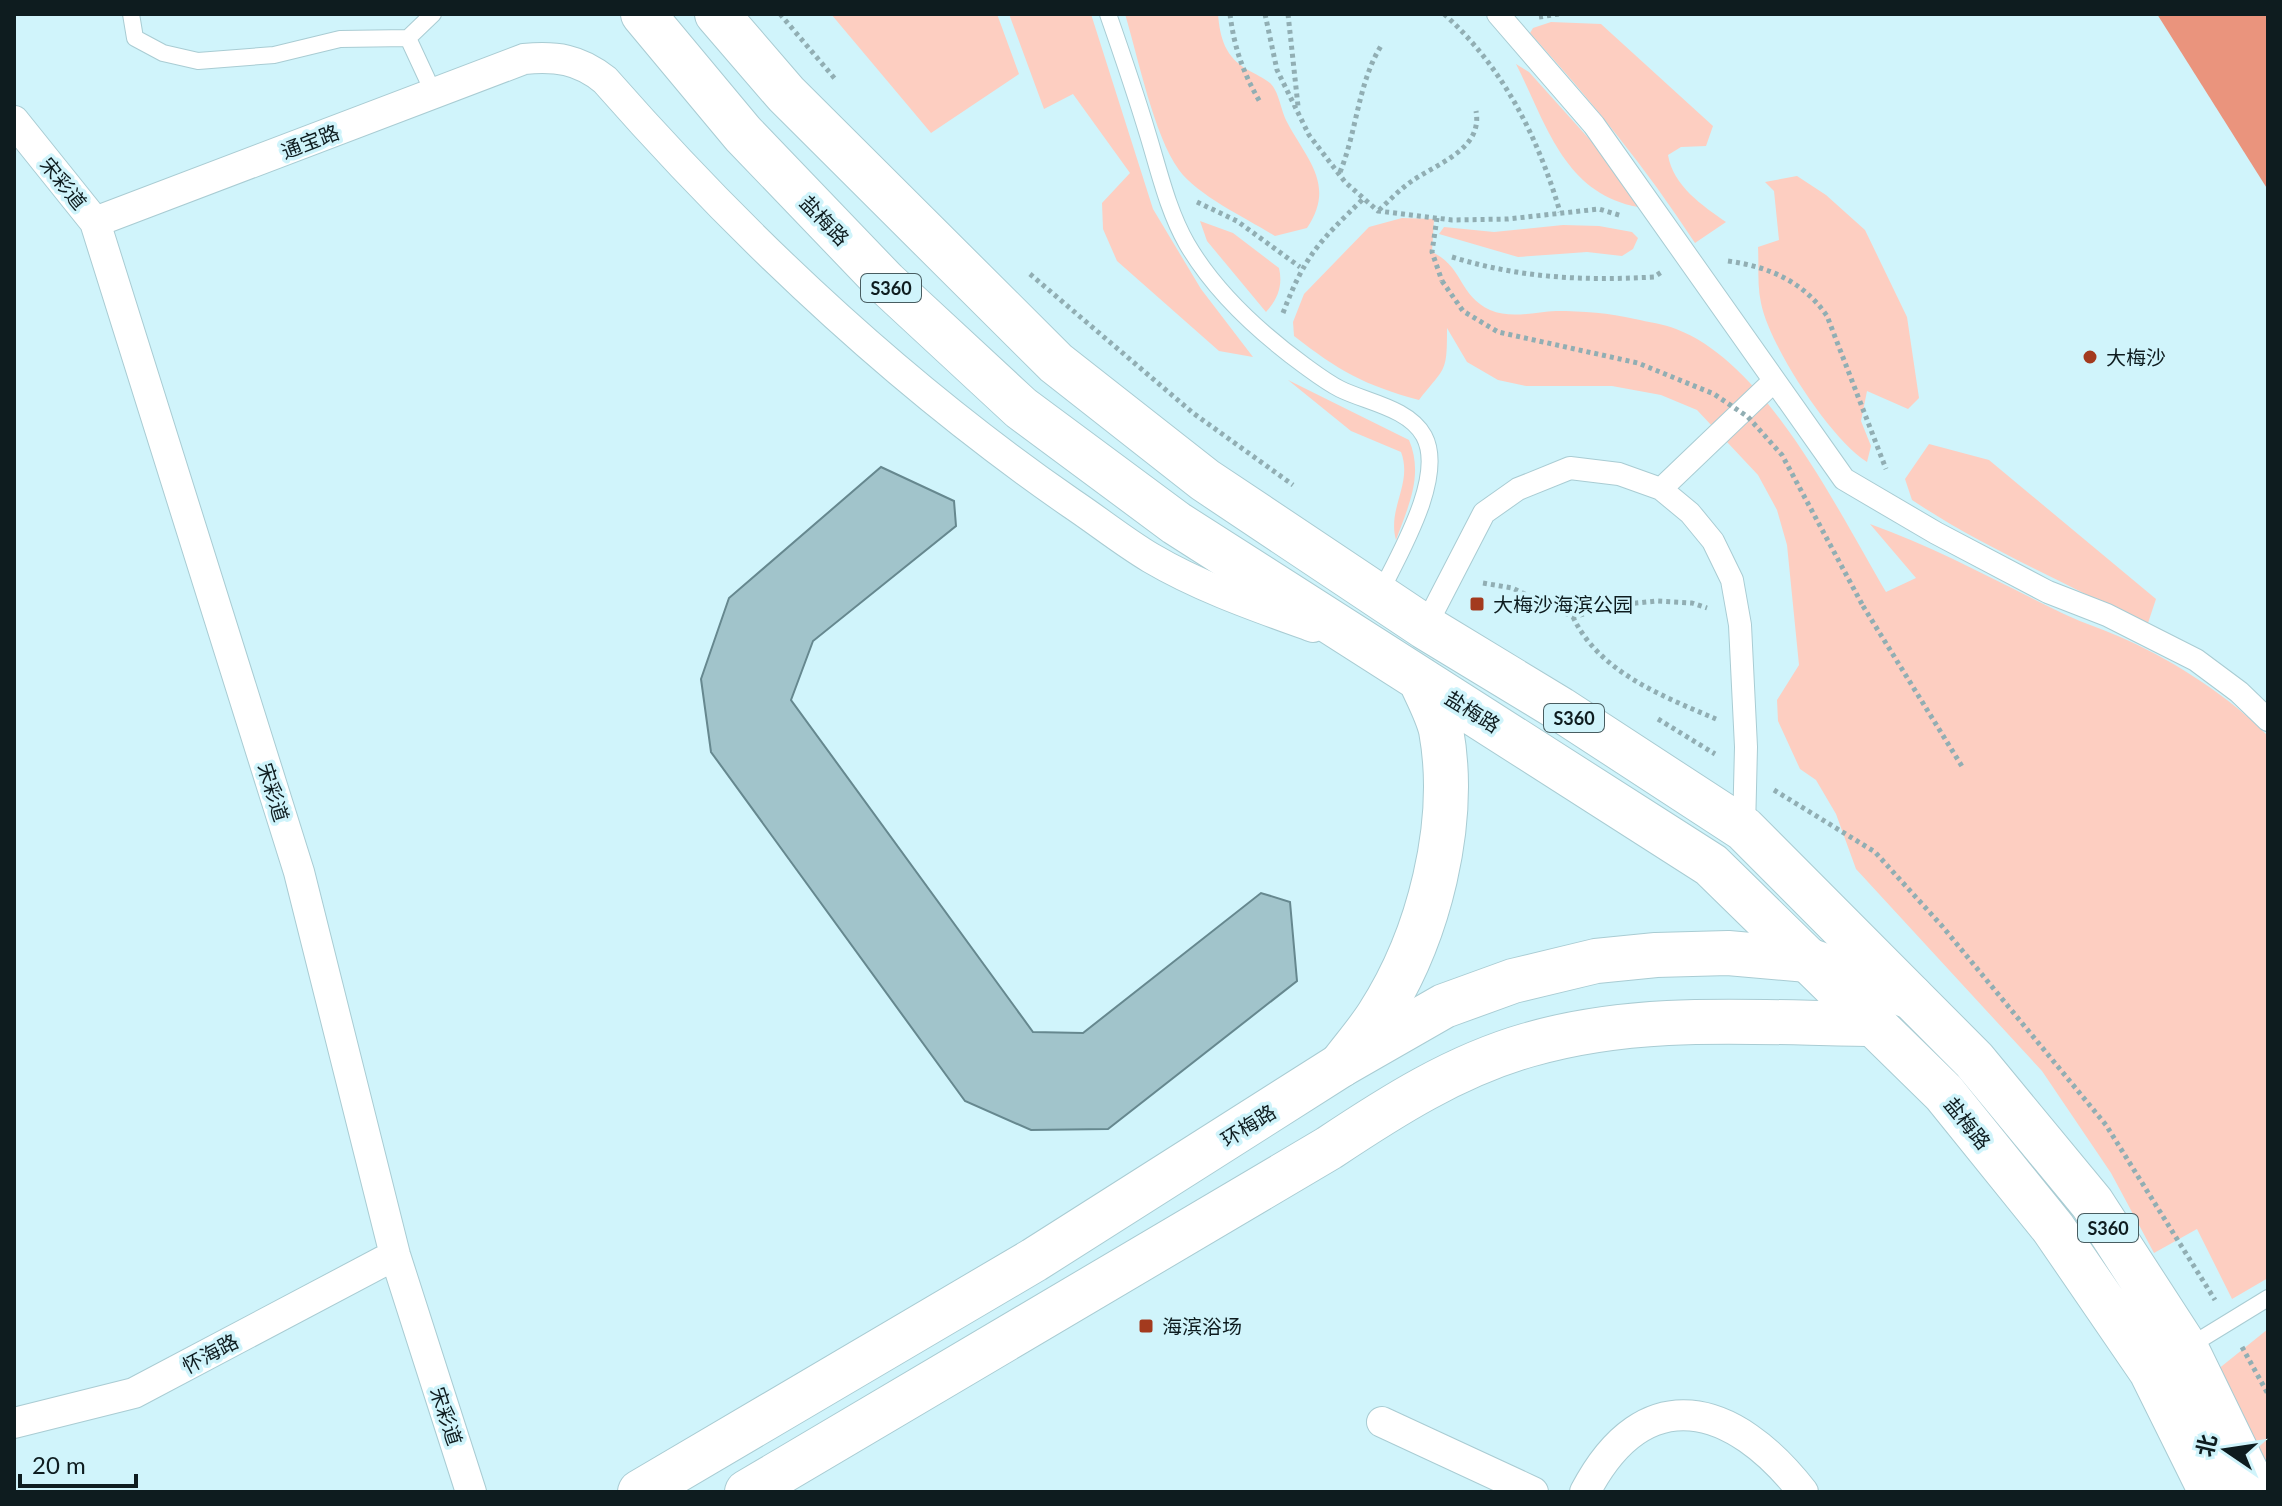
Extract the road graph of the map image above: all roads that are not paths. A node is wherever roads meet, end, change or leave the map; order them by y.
1 (131, 14) edge
2 (433, 14) edge
3 (643, 14) edge
4 (717, 14) edge
5 (1108, 14) edge
6 (1498, 14) edge
7 (408, 38) junction
8 (434, 94) junction
9 (14, 121) edge
10 (95, 222) junction
11 (1774, 381) junction
12 (1661, 489) junction
13 (1379, 596) junction
14 (1425, 627) junction
15 (1367, 646) junction
16 (1420, 679) junction
17 (2268, 720) edge
18 (1744, 829) junction
19 (1808, 960) junction
20 (1911, 997) junction
21 (1873, 1024) junction
22 (1341, 1065) junction
23 (395, 1255) junction
24 (2268, 1298) edge
25 (2186, 1348) junction
26 (1382, 1422) dead end
27 (14, 1423) edge
28 (471, 1492) edge
29 (640, 1492) edge
30 (747, 1492) edge
31 (1533, 1492) edge
32 (1585, 1492) edge
33 (1803, 1492) edge
34 (2211, 1492) edge
35 (2256, 1492) edge

1 - 7 lane
2 - 7 lane
3 - 15 main road, 盐梅路 / S360
4 - 13 main road, S360
5 - 13 lane
6 - 11 street
7 - 8 lane
8 - 10 street, 通宝路
8 - 15 street, 通宝路
9 - 10 street, 宋彩道
10 - 23 street, 宋彩道
11 - 12 street
11 - 17 street
12 - 14 street
12 - 18 street
13 - 14 main road, S360
14 - 18 main road, S360
15 - 16 main road, 盐梅路 / S360
16 - 19 main road, 盐梅路 / S360
16 - 22 main road
18 - 20 main road, S360
19 - 20 main road, 环梅路
19 - 21 main road, 盐梅路 / S360
19 - 22 main road, 环梅路
20 - 25 main road, S360
21 - 30 main road
21 - 34 main road, 盐梅路 / S360
22 - 29 main road, 环梅路
23 - 27 street, 怀海路
23 - 28 street, 宋彩道
24 - 25 lane
25 - 35 main road, S360
26 - 31 street
32 - 33 street

